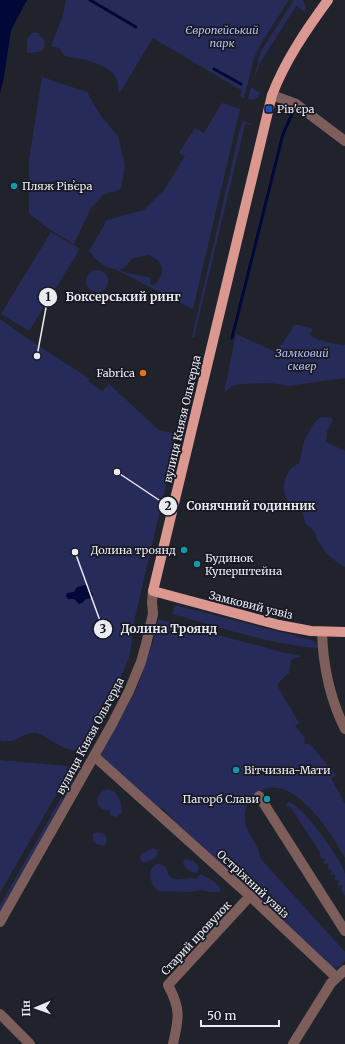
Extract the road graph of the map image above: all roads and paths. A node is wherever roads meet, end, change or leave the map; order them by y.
1 (328, 0) edge
2 (272, 95) junction
3 (345, 141) edge
4 (153, 591) junction
5 (322, 632) junction
6 (345, 632) edge
7 (345, 729) edge
8 (94, 756) junction
9 (259, 796) dead end
10 (250, 896) junction
11 (0, 922) edge
12 (345, 931) edge
13 (345, 970) edge
14 (336, 978) junction
15 (0, 1014) edge
16 (30, 1044) edge
17 (173, 1044) edge
18 (293, 1044) edge

1 - 2 main road, вулиця Князя Ольгерда
2 - 3 street
2 - 4 main road, вулиця Князя Ольгерда
4 - 5 main road, Замковий узвіз
4 - 8 street, вулиця Князя Ольгерда
5 - 6 main road, Замковий узвіз
5 - 7 street
8 - 10 street, Остріжний узвіз
8 - 11 street, вулиця Князя Ольгерда
9 - 12 street
10 - 14 street, Остріжний узвіз
10 - 17 street, Старий провулок
13 - 14 street
14 - 18 street
15 - 16 street

